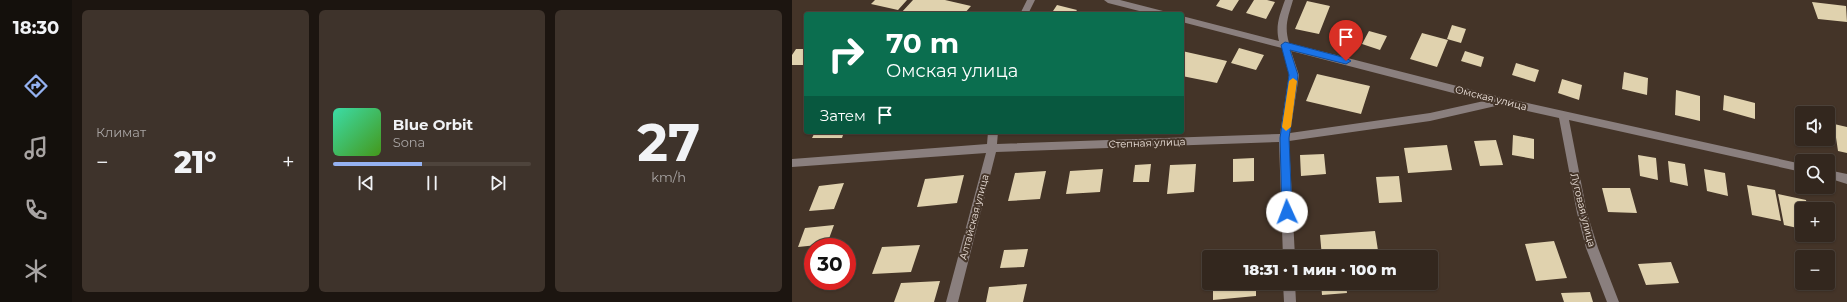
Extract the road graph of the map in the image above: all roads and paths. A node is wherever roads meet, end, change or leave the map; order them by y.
1 (1031, 0) edge
2 (1108, 0) edge
3 (1290, 0) edge
4 (1025, 12) edge
5 (1155, 12) edge
6 (1184, 20) edge
7 (1285, 45) junction
8 (1500, 101) junction
9 (1563, 115) junction
10 (993, 134) edge
11 (1284, 138) junction
12 (992, 148) junction
13 (792, 163) edge
14 (1795, 166) edge
15 (1835, 175) edge
16 (1847, 178) edge
17 (1288, 250) edge
18 (1289, 290) edge
19 (952, 302) edge
20 (1290, 302) edge
21 (1613, 302) edge

1 - 4 street
2 - 5 street
3 - 7 street
6 - 7 street, Омская улица
7 - 8 street, Омская улица
7 - 11 street
8 - 9 street, Омская улица
8 - 11 street, Степная улица
9 - 14 street, Омская улица
9 - 21 street, Луговая улица
10 - 12 street, Алтайская улица
11 - 12 street, Степная улица
11 - 17 street
12 - 13 street, Степная улица
12 - 19 street, Алтайская улица
15 - 16 street
18 - 20 street

